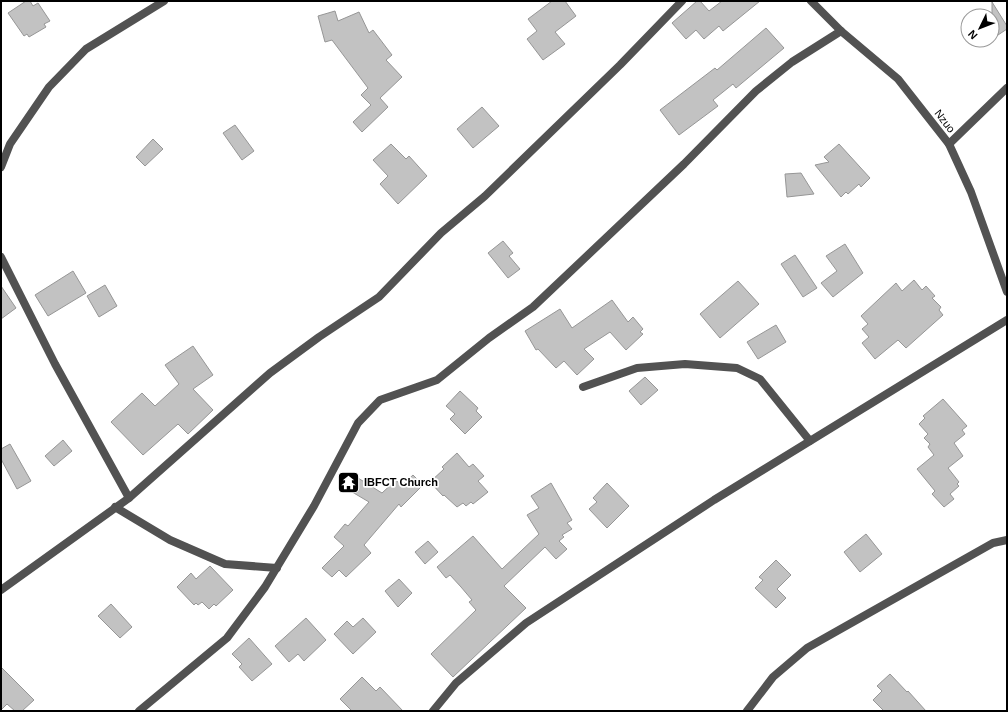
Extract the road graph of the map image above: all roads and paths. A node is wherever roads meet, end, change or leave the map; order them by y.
1 (164, 1) edge
2 (682, 1) edge
3 (811, 1) edge
4 (841, 31) junction
5 (1007, 88) edge
6 (949, 144) junction
7 (1, 167) edge
8 (1, 257) edge
9 (1007, 292) edge
10 (1007, 320) edge
11 (583, 388) dead end
12 (810, 441) junction
13 (129, 498) junction
14 (115, 507) junction
15 (1007, 540) edge
16 (277, 568) junction
17 (1, 590) edge
18 (139, 711) edge
19 (432, 711) edge
20 (747, 711) edge

1 - 7 street
2 - 13 street
3 - 4 street, Nzuo
4 - 6 street, Nzuo
4 - 16 street
5 - 6 street
6 - 9 street, Nzuo
8 - 13 street
10 - 12 street
11 - 12 street
12 - 19 street
13 - 14 street
14 - 16 street
14 - 17 street
15 - 20 street
16 - 18 street

